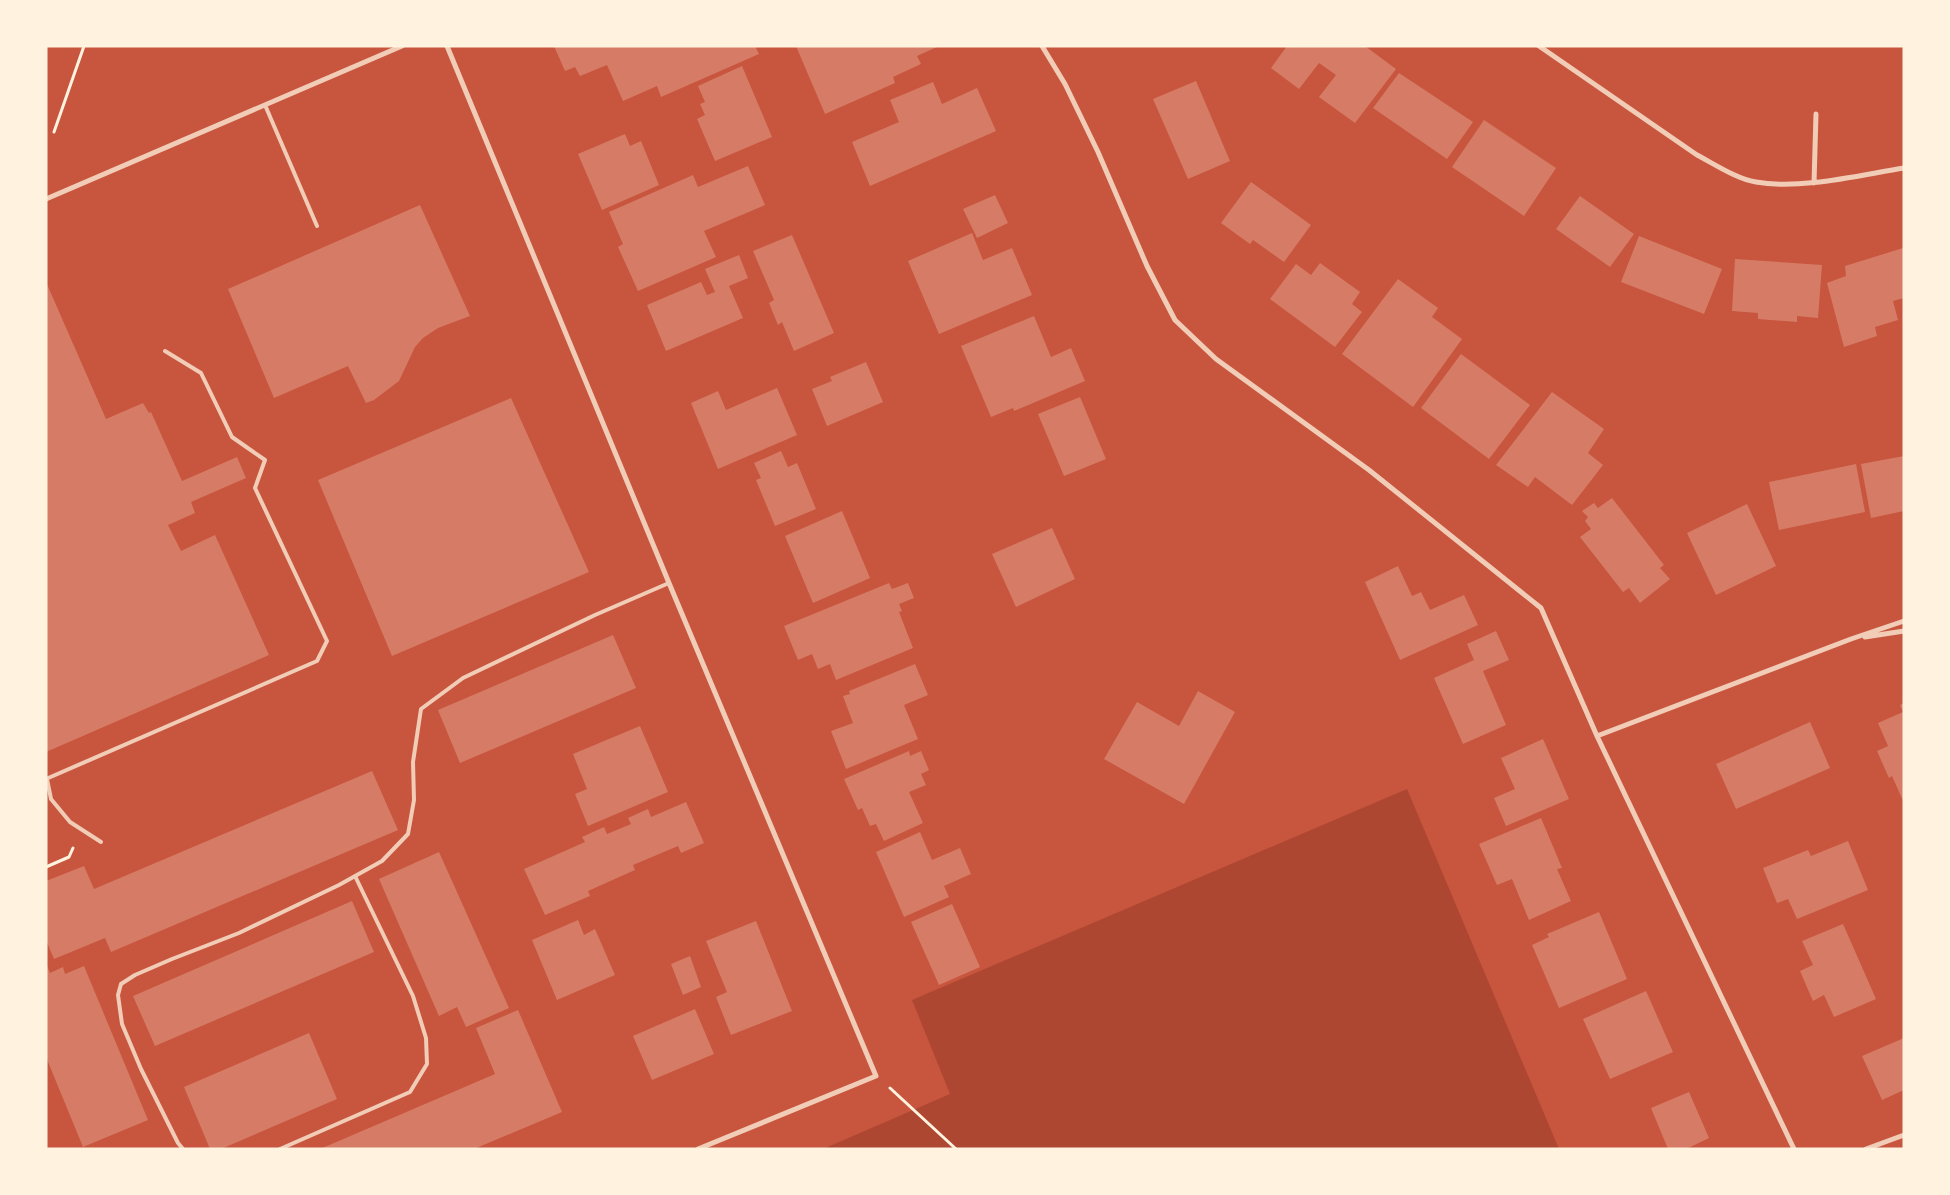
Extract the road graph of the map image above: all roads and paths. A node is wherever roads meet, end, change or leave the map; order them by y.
1 (84, 46) edge
2 (402, 46) edge
3 (447, 46) edge
4 (1042, 46) edge
5 (1539, 46) edge
6 (266, 105) junction
7 (1816, 114) dead end
8 (54, 132) dead end
9 (1904, 168) edge
10 (1814, 183) junction
11 (46, 199) edge
12 (317, 226) dead end
13 (165, 351) dead end
14 (669, 583) junction
15 (1904, 621) edge
16 (1904, 631) edge
17 (1851, 639) junction
18 (1597, 736) junction
19 (47, 779) edge
20 (80, 829) junction
21 (102, 842) dead end
22 (46, 867) edge
23 (355, 876) junction
24 (876, 1076) junction
25 (1904, 1135) edge
26 (183, 1149) edge
27 (280, 1149) edge
28 (698, 1149) edge
29 (956, 1149) edge
30 (1794, 1149) edge
31 (1866, 1149) edge

1 - 8 path
2 - 6 street
3 - 14 street
4 - 18 street
5 - 10 street
6 - 11 street
6 - 12 lane
7 - 10 street
9 - 10 street
13 - 19 lane
14 - 23 lane
14 - 24 street
15 - 17 street
16 - 17 street
17 - 18 street
18 - 30 street
19 - 20 lane
20 - 21 lane
20 - 22 path
23 - 26 lane
23 - 27 lane
24 - 28 street
24 - 29 path
25 - 31 street

